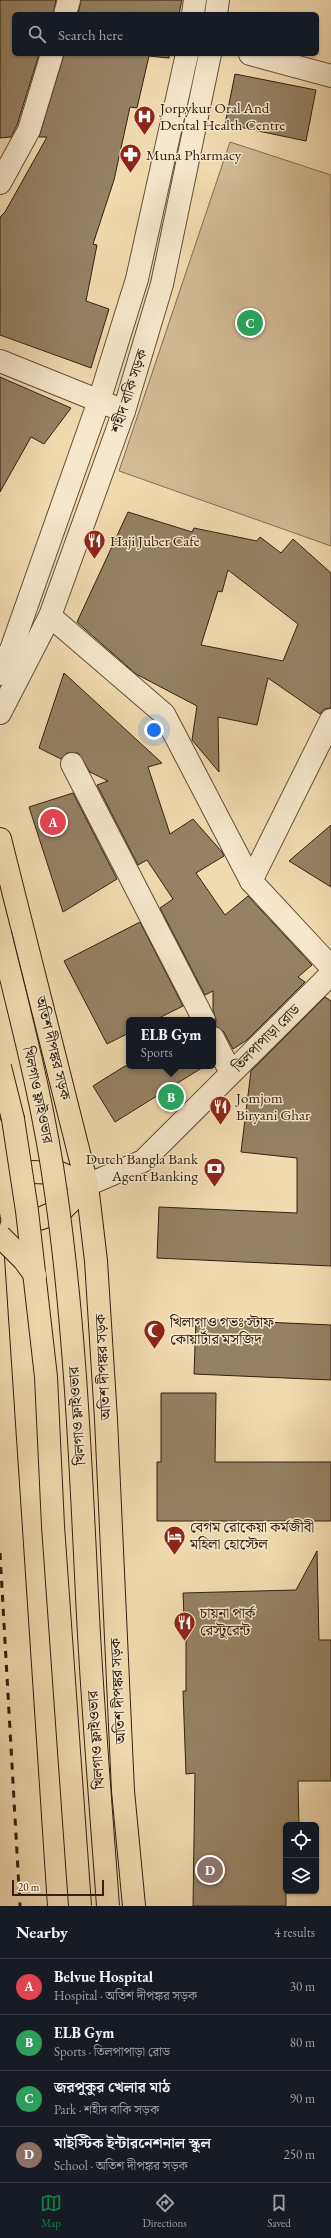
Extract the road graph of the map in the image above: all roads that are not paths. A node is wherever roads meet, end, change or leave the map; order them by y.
1 (69, 0) edge
2 (195, 0) edge
3 (218, 0) edge
4 (66, 12) edge
5 (194, 12) edge
6 (216, 12) edge
7 (51, 56) edge
8 (187, 56) edge
9 (210, 56) edge
10 (257, 56) edge
11 (331, 76) edge
12 (0, 183) edge
13 (0, 361) edge
14 (99, 401) junction
15 (124, 411) junction
16 (50, 616) junction
17 (0, 674) edge
18 (0, 713) edge
19 (331, 720) edge
20 (324, 751) edge
21 (72, 764) dead end
22 (0, 839) edge
23 (251, 881) junction
24 (0, 933) edge
25 (331, 967) edge
26 (331, 974) edge
27 (202, 1017) edge
28 (216, 1044) edge
29 (0, 1067) edge
30 (231, 1073) junction
31 (13, 1119) junction
32 (0, 1148) edge
33 (1, 1167) edge
34 (87, 1185) junction
35 (4, 1230) edge
36 (35, 1275) junction
37 (58, 1906) edge
38 (80, 1906) edge
39 (108, 1906) edge
40 (134, 1906) edge

1 - 4 street
2 - 5 street
3 - 6 street
7 - 12 street
8 - 14 street, শহীদ বাকি সড়ক
9 - 15 street, শহীদ বাকি সড়ক
10 - 11 street
13 - 14 street
14 - 15 street
14 - 17 street, শহীদ বাকি সড়ক
15 - 16 street, শহীদ বাকি সড়ক
16 - 18 street, শহীদ বাকি সড়ক
16 - 23 street
19 - 20 street
20 - 23 street
21 - 27 street
22 - 34 main road, অতিশ দীপঙ্কর সড়ক
23 - 25 street
24 - 39 main road, খিলগাও ফ্লাইওভার, bridge
26 - 30 street, তিলপাপাড়া রোড
28 - 30 street
29 - 31 main road, খিলগাও ফ্লাইওভার, bridge
30 - 34 street, তিলপাপাড়া রোড
31 - 32 main road, খিলগাও ফ্লাইওভার
31 - 36 main road, খিলগাও ফ্লাইওভার, bridge
33 - 34 main road
33 - 35 main road
34 - 35 main road
34 - 40 main road, অতিশ দীপঙ্কর সড়ক
35 - 36 main road, bridge
35 - 37 main road
36 - 38 main road, খিলগাও ফ্লাইওভার, bridge

